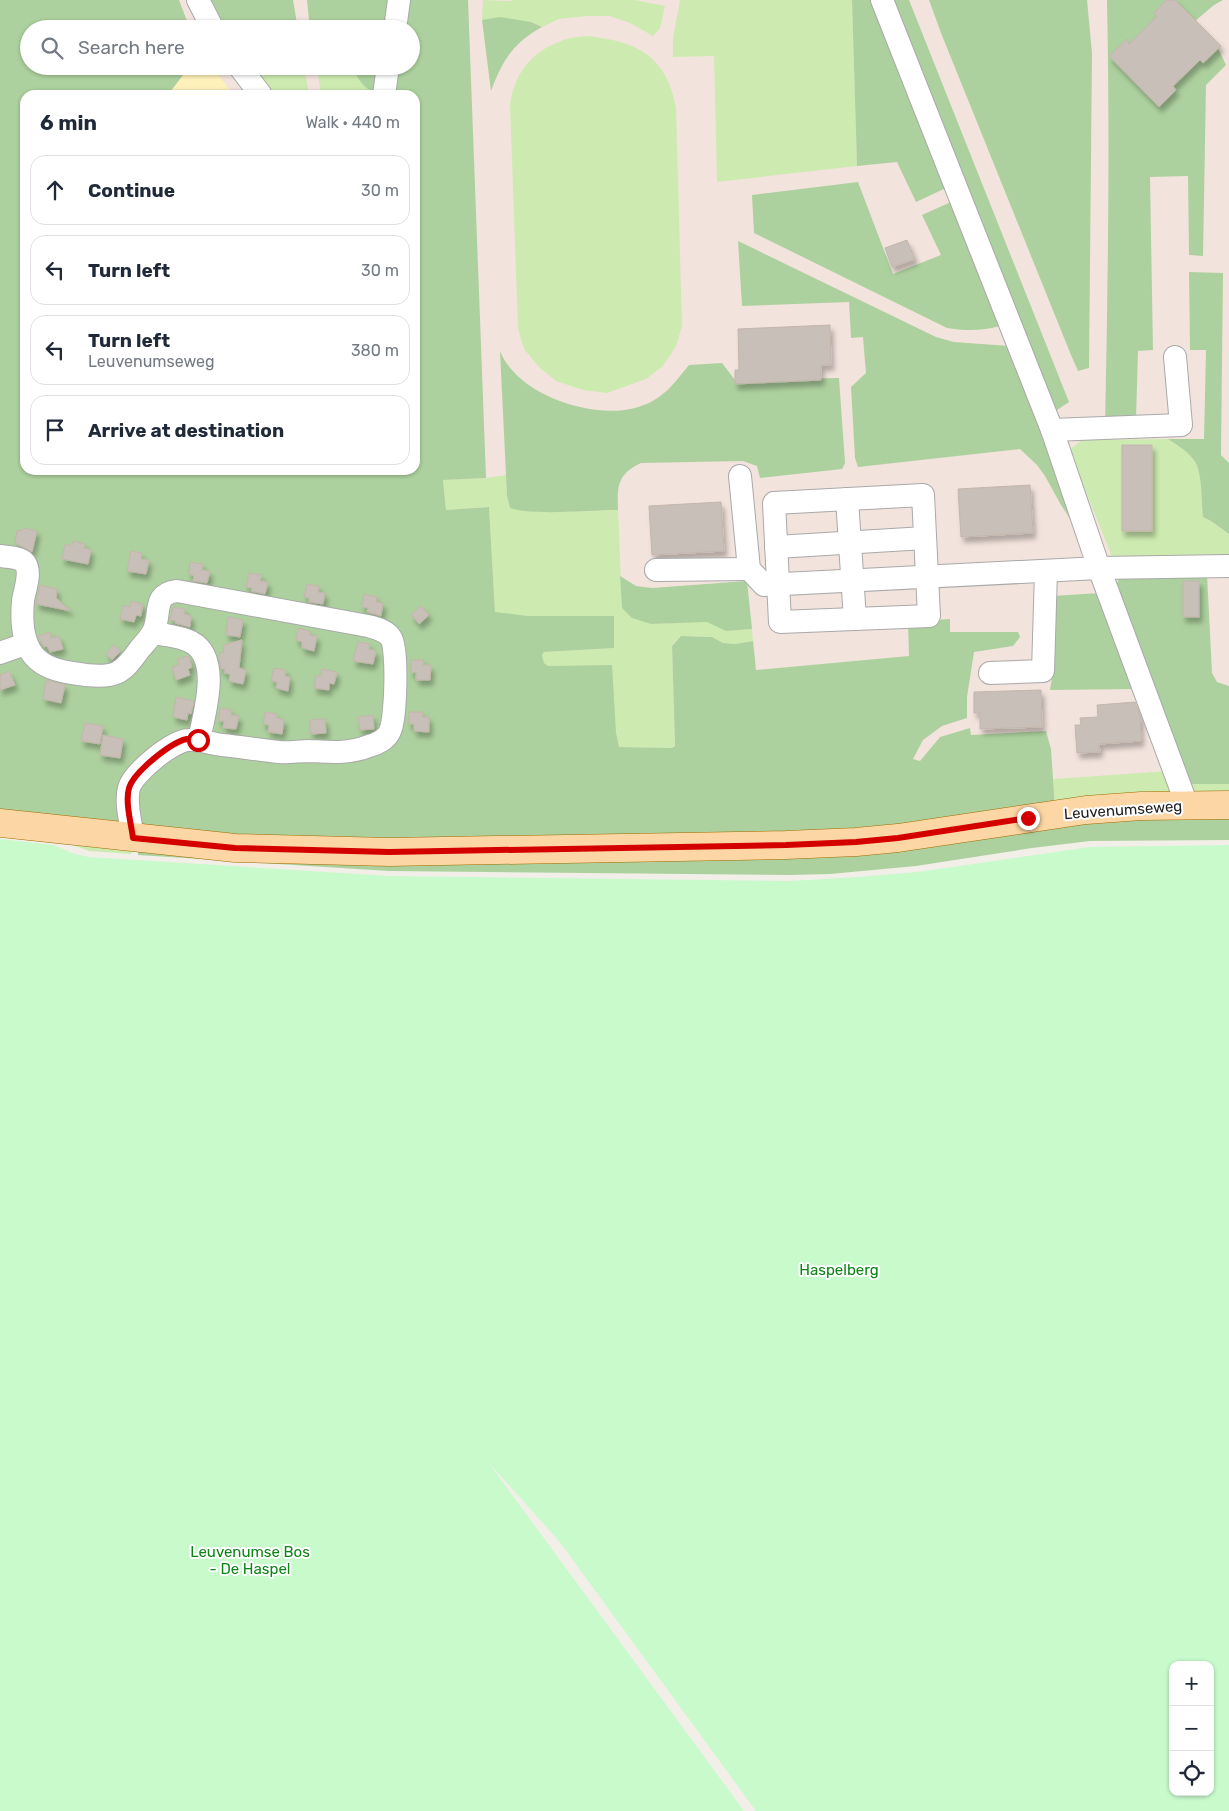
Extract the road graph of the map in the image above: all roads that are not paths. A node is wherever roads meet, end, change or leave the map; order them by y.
1 (198, 0) edge
2 (399, 0) edge
3 (882, 0) edge
4 (208, 20) edge
5 (396, 20) edge
6 (246, 75) edge
7 (387, 75) edge
8 (257, 90) edge
9 (385, 90) edge
10 (1175, 357) dead end
11 (1052, 430) junction
12 (740, 476) dead end
13 (846, 499) junction
14 (925, 538) junction
15 (850, 542) junction
16 (776, 547) junction
17 (0, 556) edge
18 (1229, 566) edge
19 (1098, 568) junction
20 (749, 569) junction
21 (656, 570) dead end
22 (1046, 571) junction
23 (927, 577) junction
24 (852, 581) junction
25 (778, 585) junction
26 (855, 619) junction
27 (153, 632) junction
28 (25, 644) junction
29 (0, 653) edge
30 (990, 673) dead end
31 (198, 740) junction
32 (1187, 805) junction
33 (1229, 805) edge
34 (0, 822) edge
35 (133, 838) junction

1 - 4 lane
2 - 5 lane
3 - 11 lane
6 - 8 lane
7 - 9 lane
10 - 11 lane
11 - 19 lane
12 - 20 lane
13 - 14 lane
13 - 15 lane
13 - 16 lane
14 - 15 lane
14 - 23 lane
15 - 16 lane
15 - 24 lane
16 - 25 lane
17 - 28 lane
18 - 19 lane
19 - 22 lane
19 - 32 lane
20 - 21 lane
20 - 25 lane
22 - 23 lane
22 - 30 lane
23 - 24 lane
23 - 26 lane
24 - 25 lane
24 - 26 lane
25 - 26 lane
27 - 28 lane
27 - 31 lane
27 - 31 lane
28 - 29 lane
31 - 35 lane
32 - 33 main road, Leuvenumseweg
32 - 35 main road, Leuvenumseweg
34 - 35 main road, Leuvenumseweg

